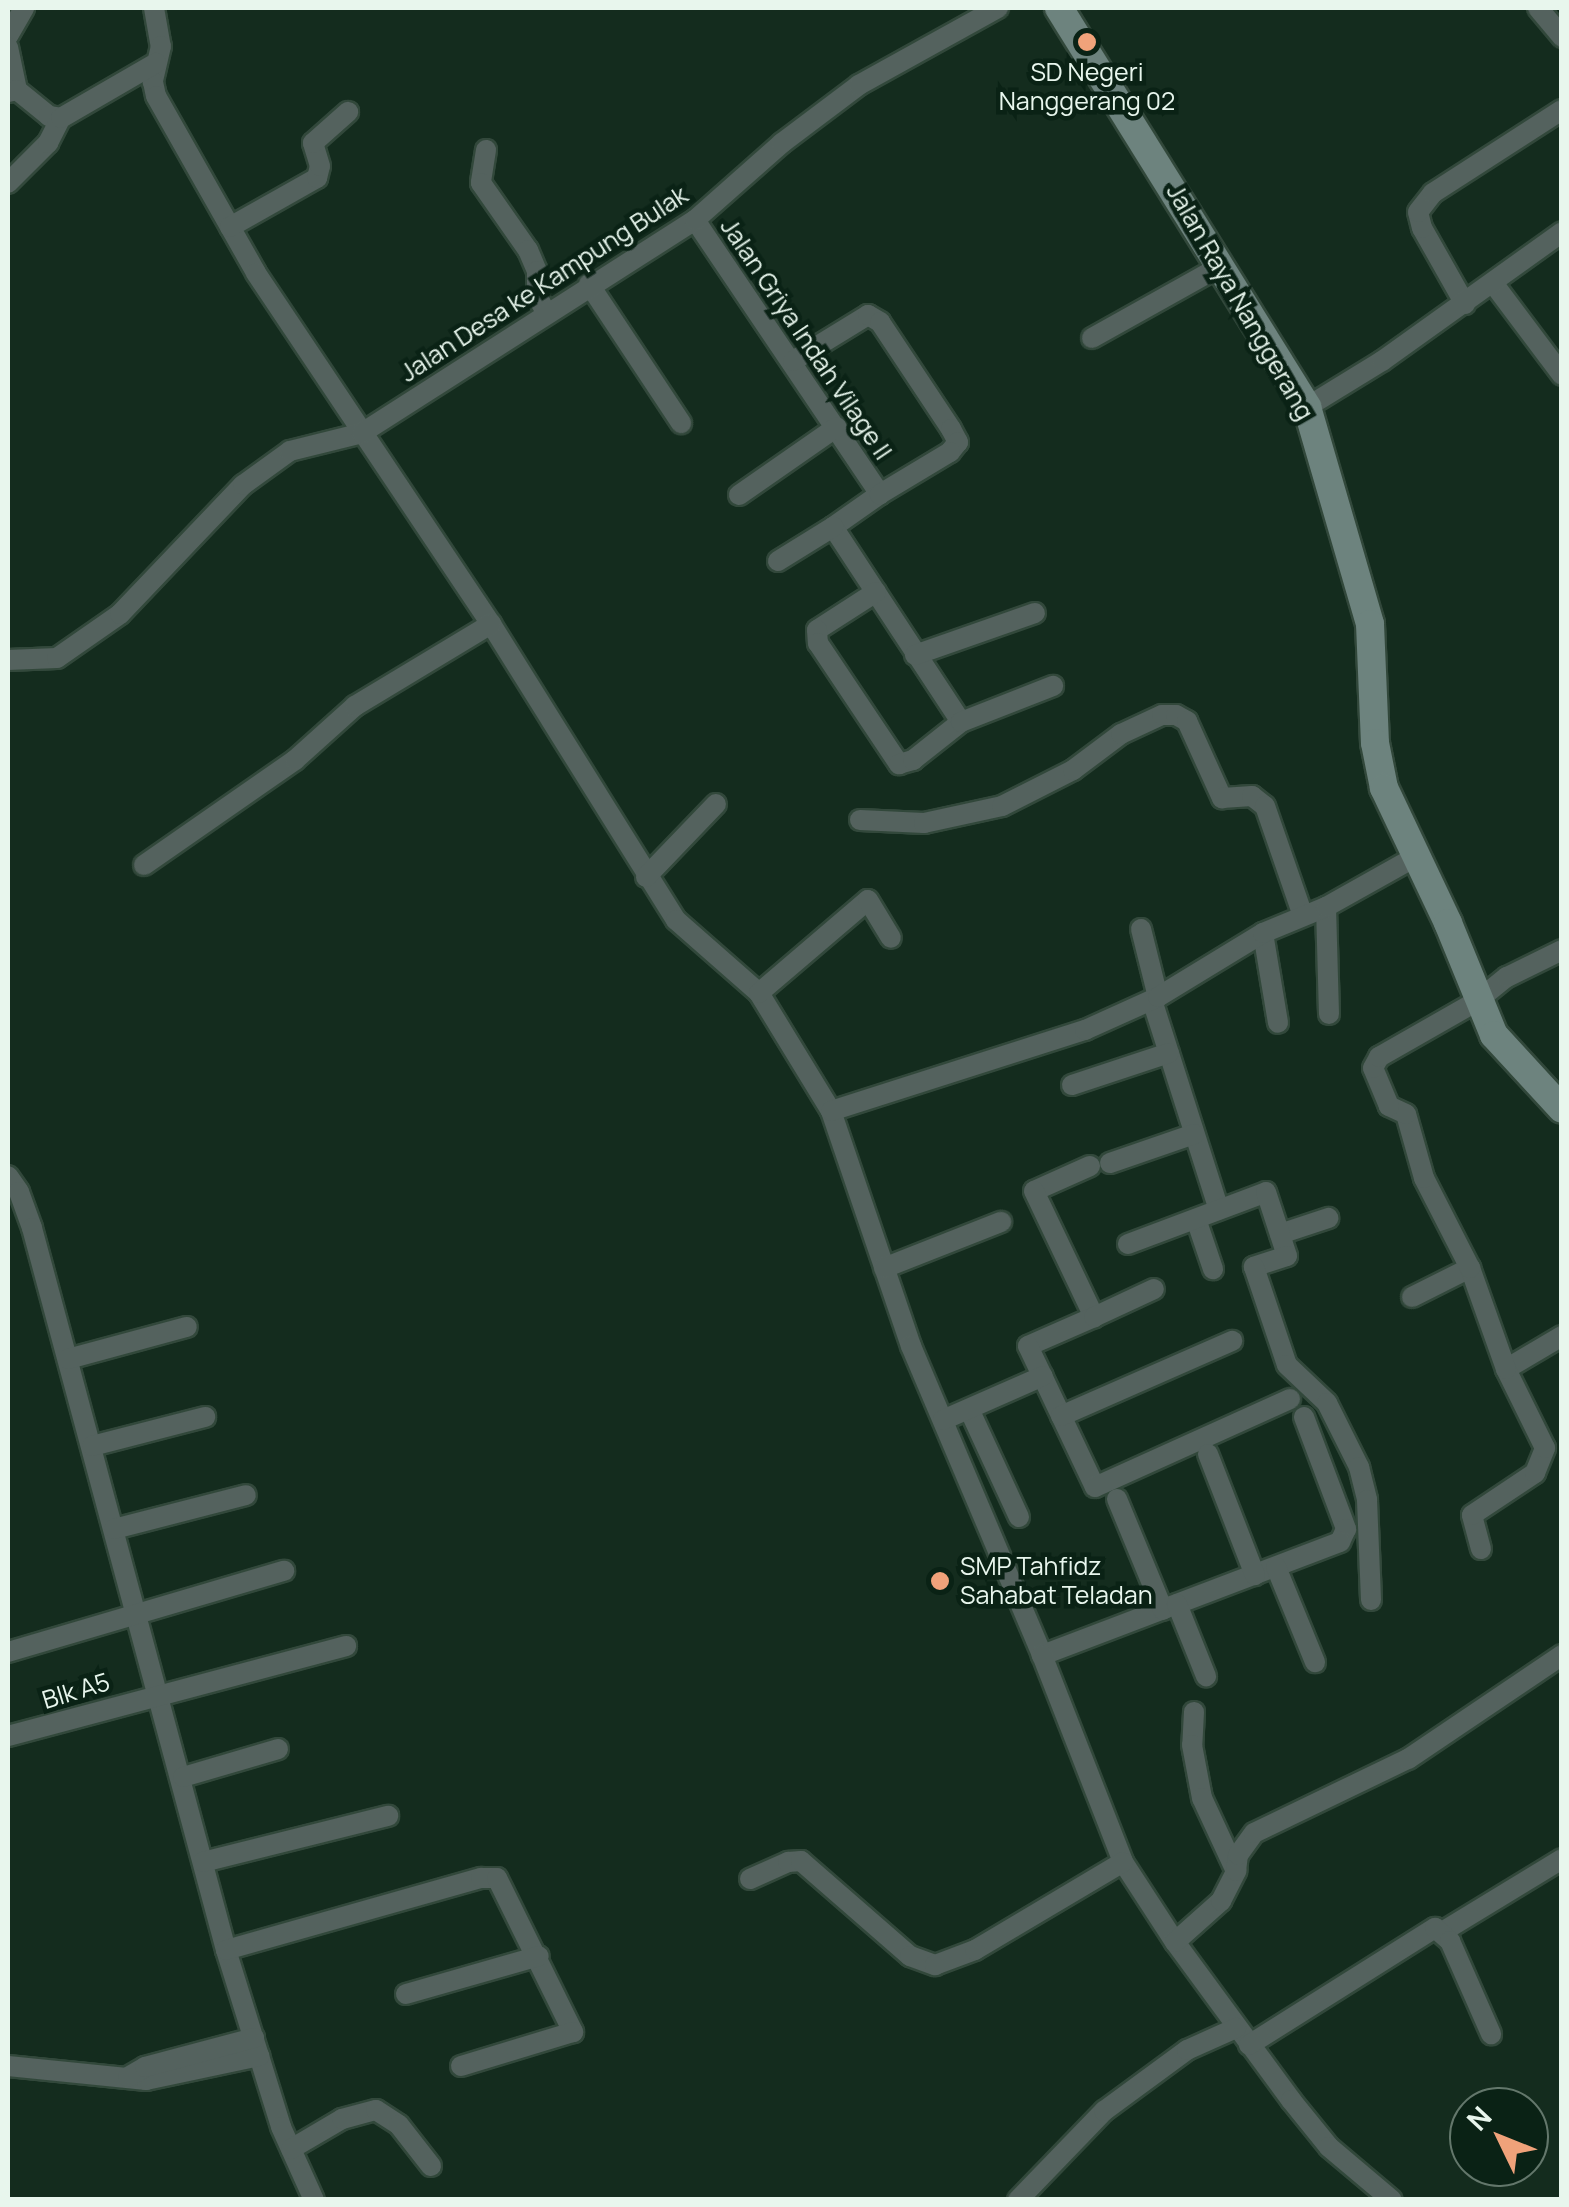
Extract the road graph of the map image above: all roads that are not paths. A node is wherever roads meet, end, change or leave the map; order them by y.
1 (24, 8) edge
2 (154, 8) edge
3 (998, 8) edge
4 (1059, 8) edge
5 (1538, 8) edge
6 (8, 36) edge
7 (1562, 37) edge
8 (8, 47) edge
9 (156, 64) junction
10 (12, 91) edge
11 (348, 112) dead end
12 (1559, 117) edge
13 (60, 118) junction
14 (486, 150) dead end
15 (8, 184) edge
16 (695, 220) junction
17 (230, 227) junction
18 (1562, 232) edge
19 (1219, 267) junction
20 (589, 284) junction
21 (1493, 284) junction
22 (1465, 304) junction
23 (546, 312) junction
24 (1092, 338) dead end
25 (793, 361) junction
26 (1562, 375) edge
27 (1306, 406) junction
28 (681, 423) dead end
29 (837, 427) junction
30 (362, 432) junction
31 (880, 494) junction
32 (739, 496) dead end
33 (833, 527) junction
34 (778, 561) dead end
35 (876, 592) junction
36 (1035, 613) dead end
37 (491, 624) junction
38 (916, 655) junction
39 (8, 660) edge
40 (1052, 686) dead end
41 (961, 722) junction
42 (716, 804) dead end
43 (860, 820) dead end
44 (1415, 857) junction
45 (144, 865) dead end
46 (646, 877) junction
47 (1326, 907) junction
48 (1304, 916) junction
49 (1141, 929) dead end
50 (1263, 933) junction
51 (891, 938) dead end
52 (1562, 950) edge
53 (760, 993) junction
54 (1155, 999) junction
55 (1477, 1001) junction
56 (1329, 1014) dead end
57 (1278, 1022) dead end
58 (1169, 1054) junction
59 (1072, 1085) dead end
60 (1562, 1109) edge
61 (831, 1111) junction
62 (1194, 1134) junction
63 (8, 1176) edge
64 (1219, 1210) junction
65 (1328, 1218) dead end
66 (1196, 1219) junction
67 (1000, 1222) dead end
68 (1280, 1234) junction
69 (1128, 1244) dead end
70 (884, 1268) junction
71 (1470, 1268) junction
72 (1213, 1269) dead end
73 (1154, 1289) dead end
74 (1412, 1296) dead end
75 (1094, 1317) junction
76 (187, 1327) dead end
77 (1562, 1336) edge
78 (1232, 1341) dead end
79 (68, 1359) junction
80 (1506, 1369) junction
81 (1042, 1376) junction
82 (1290, 1399) dead end
83 (969, 1408) junction
84 (1061, 1416) junction
85 (206, 1417) dead end
86 (1304, 1417) dead end
87 (943, 1420) junction
88 (92, 1446) junction
89 (1208, 1454) dead end
90 (246, 1494) dead end
91 (1117, 1499) dead end
92 (1019, 1516) dead end
93 (114, 1529) junction
94 (1481, 1549) dead end
95 (1276, 1567) junction
96 (284, 1571) dead end
97 (1255, 1575) junction
98 (1370, 1600) dead end
99 (1170, 1607) junction
100 (137, 1613) junction
101 (346, 1646) dead end
102 (8, 1652) edge
103 (1562, 1655) edge
104 (1042, 1656) junction
105 (1316, 1662) dead end
106 (1206, 1676) dead end
107 (160, 1692) junction
108 (1194, 1712) dead end
109 (8, 1736) edge
110 (278, 1749) dead end
111 (183, 1776) junction
112 (388, 1816) dead end
113 (1562, 1859) edge
114 (203, 1862) junction
115 (1122, 1862) junction
116 (1236, 1871) junction
117 (750, 1879) dead end
118 (1442, 1932) junction
119 (1175, 1942) junction
120 (226, 1950) junction
121 (538, 1956) junction
122 (406, 1994) dead end
123 (1236, 2028) junction
124 (1491, 2034) dead end
125 (1249, 2046) junction
126 (256, 2047) junction
127 (8, 2066) edge
128 (461, 2066) dead end
129 (291, 2150) junction
130 (431, 2166) dead end
131 (314, 2200) edge
132 (1018, 2200) edge
133 (1392, 2200) edge

1 - 6 street
2 - 9 street
3 - 16 street, Jalan Desa ke Kampung Bulak
4 - 19 street, Jalan Raya Nanggerang
5 - 7 street
8 - 10 street
9 - 13 street
9 - 17 street
10 - 13 street
11 - 17 street
12 - 22 street
13 - 15 street
14 - 23 street
16 - 20 street, Jalan Desa ke Kampung Bulak
16 - 25 street, Jalan Griya Indah Vilage II
17 - 30 street
18 - 21 street
19 - 24 street
19 - 27 street, Jalan Raya Nanggerang
20 - 23 street, Jalan Desa ke Kampung Bulak
20 - 28 street
21 - 22 street
21 - 26 street
22 - 27 street
23 - 30 street, Jalan Desa ke Kampung Bulak
25 - 29 street, Jalan Griya Indah Vilage II
25 - 31 street
27 - 44 street, Jalan Raya Nanggerang
29 - 31 street, Jalan Griya Indah Vilage II
29 - 32 street
30 - 37 street
30 - 39 street, Jalan Desa ke Kampung Bulak
31 - 33 street, Jalan Griya Indah Vilage II
33 - 34 street, Jalan Griya Indah Vilage II
33 - 35 street
35 - 38 street
35 - 41 street
36 - 38 street
37 - 45 street
37 - 46 street
38 - 41 street
40 - 41 street
42 - 46 street
43 - 48 street
44 - 47 street
44 - 55 street, Jalan Raya Nanggerang
46 - 53 street
47 - 48 street
47 - 56 street
48 - 50 street
49 - 54 street
50 - 54 street
50 - 57 street
51 - 53 street
52 - 55 street
53 - 61 street
54 - 58 street
54 - 61 street
55 - 60 street, Jalan Raya Nanggerang
55 - 71 street
58 - 59 street
58 - 62 street
61 - 70 street
62 - 64 street
62 - 75 street
63 - 79 street
64 - 66 street
64 - 68 street
65 - 68 street
66 - 69 street
66 - 72 street
67 - 70 street
68 - 98 street
70 - 87 street
71 - 74 street
71 - 80 street
73 - 75 street
75 - 81 street
76 - 79 street
77 - 80 street
78 - 84 street
79 - 88 street
80 - 94 street
81 - 83 street
81 - 84 street
82 - 84 street
83 - 87 street
83 - 92 street
85 - 88 street
86 - 95 street
87 - 104 street
88 - 93 street
89 - 97 street
90 - 93 street
91 - 99 street
93 - 100 street
95 - 97 street
95 - 105 street
96 - 100 street
97 - 99 street
99 - 104 street
99 - 106 street
100 - 102 street
100 - 107 street
101 - 107 street, Blk A5
103 - 116 street
104 - 115 street
107 - 109 street, Blk A5
107 - 111 street
108 - 116 street
110 - 111 street
111 - 114 street
112 - 114 street
113 - 118 street
114 - 120 street
115 - 117 street
115 - 119 street
116 - 119 street
118 - 124 street
118 - 125 street
119 - 123 street
120 - 121 street
120 - 126 street
121 - 122 street
121 - 128 street
123 - 125 street
123 - 132 street
125 - 133 street
126 - 127 street
126 - 129 street
129 - 130 street
129 - 131 street

